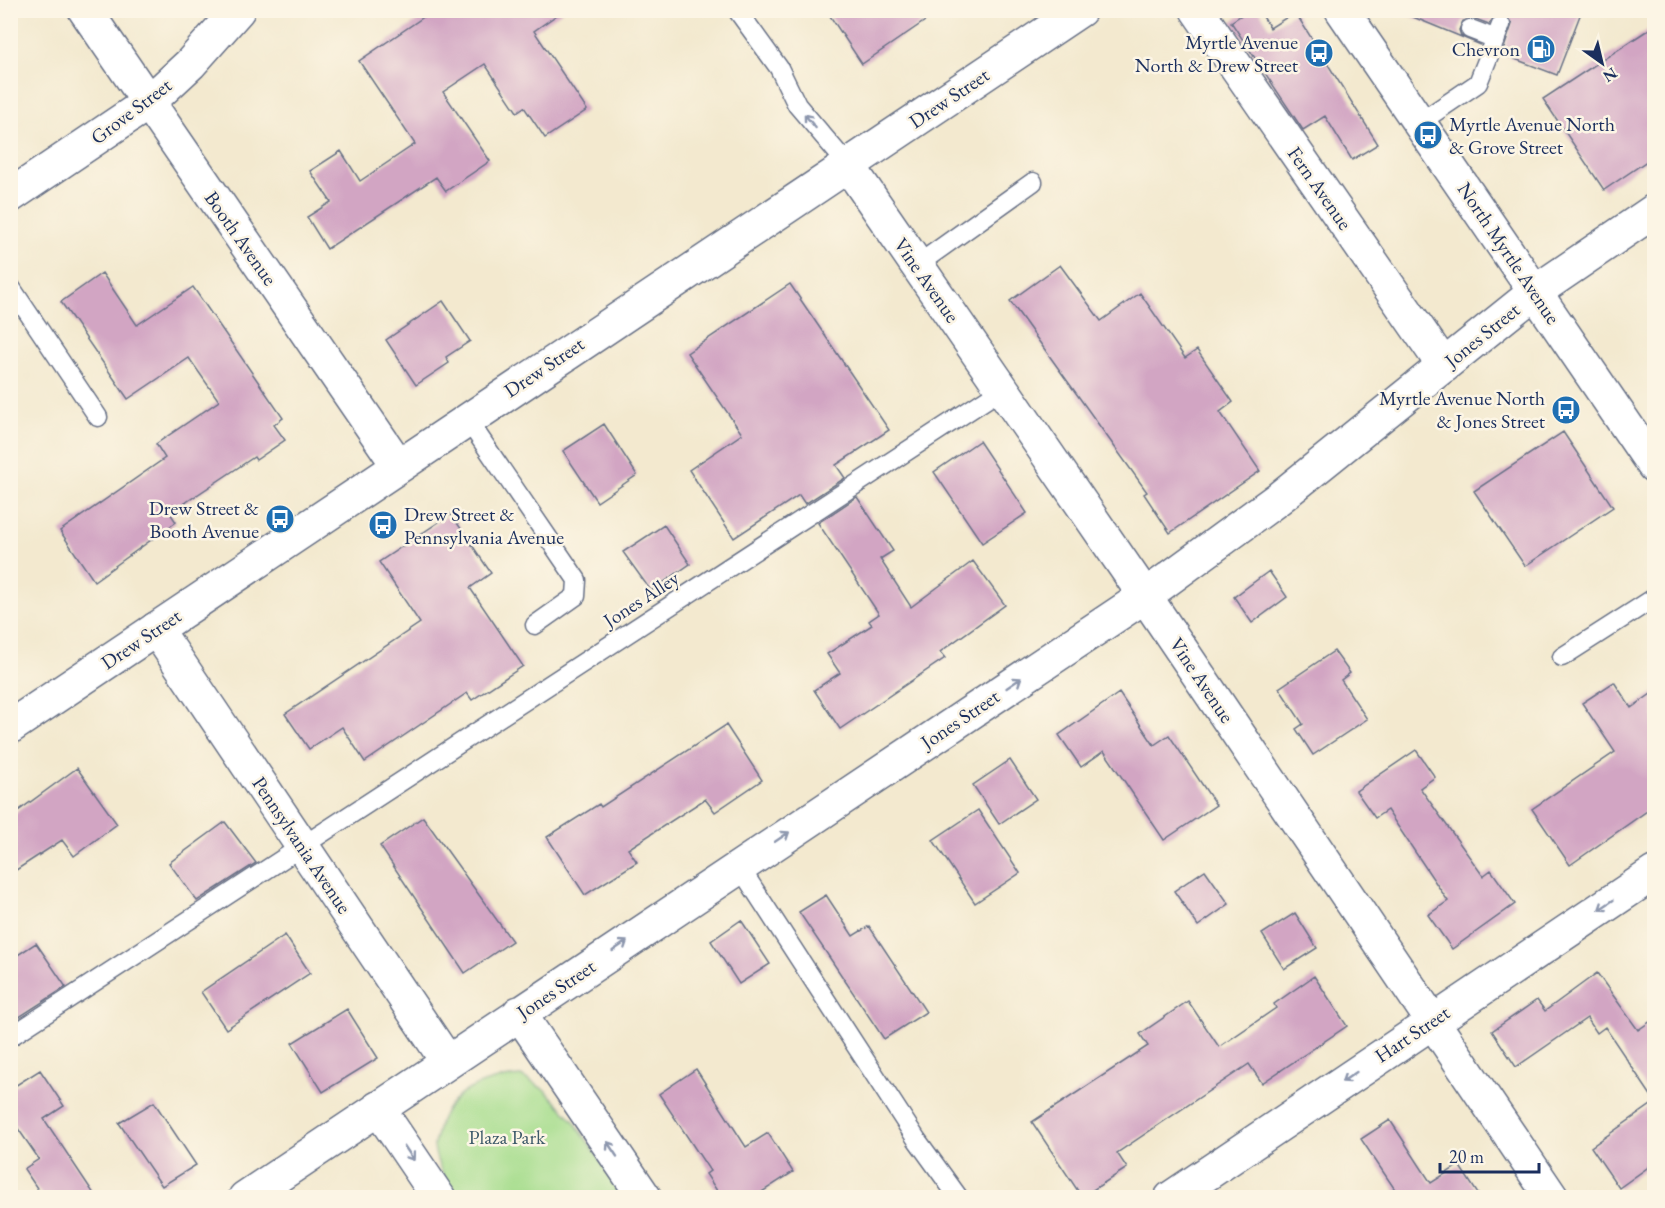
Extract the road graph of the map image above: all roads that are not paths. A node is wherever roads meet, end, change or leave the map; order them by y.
1 (85, 10) edge
2 (238, 10) edge
3 (737, 10) edge
4 (1080, 10) edge
5 (1197, 10) edge
6 (1342, 10) edge
7 (1470, 29) dead end
8 (148, 103) junction
9 (1419, 123) junction
10 (848, 165) junction
11 (1033, 182) dead end
12 (10, 196) edge
13 (1654, 211) edge
14 (917, 265) junction
15 (10, 286) edge
16 (1535, 292) junction
17 (1444, 366) junction
18 (1002, 389) junction
19 (98, 417) dead end
20 (467, 419) junction
21 (1654, 464) edge
22 (398, 465) junction
23 (1145, 596) junction
24 (1654, 598) edge
25 (535, 625) dead end
26 (156, 629) junction
27 (1563, 657) dead end
28 (10, 727) edge
29 (304, 847) junction
30 (739, 866) junction
31 (1654, 873) edge
32 (519, 1013) junction
33 (1432, 1020) junction
34 (10, 1038) edge
35 (447, 1061) junction
36 (378, 1108) junction
37 (245, 1197) edge
38 (439, 1197) edge
39 (645, 1197) edge
40 (959, 1197) edge
41 (1171, 1197) edge
42 (1552, 1197) edge

1 - 8 street, Booth Avenue
2 - 8 street, Grove Street
10 -> 3 lane
4 - 10 street, Drew Street
5 - 17 street, Fern Avenue
6 - 9 street, North Myrtle Avenue
7 - 9 lane
8 - 12 street, Grove Street
8 - 22 street, Booth Avenue
9 - 16 street, North Myrtle Avenue
10 - 14 street, Vine Avenue
10 - 20 street, Drew Street
11 - 14 lane
13 - 16 street, Jones Street
14 - 18 street, Vine Avenue
15 - 19 lane
16 - 17 street, Jones Street
16 - 21 street, North Myrtle Avenue
17 - 23 street, Jones Street
18 - 23 street, Vine Avenue
18 - 29 lane, Jones Alley
20 - 22 street, Drew Street
20 - 25 lane
22 - 26 street, Drew Street
30 -> 23 street, Jones Street
23 - 33 street, Vine Avenue
24 - 27 lane
26 - 28 street, Drew Street
26 - 29 street, Pennsylvania Avenue
29 - 34 lane, Jones Alley
29 - 35 street, Pennsylvania Avenue
32 -> 30 street, Jones Street
30 - 40 lane
31 -> 33 street, Hart Street
32 - 35 street, Jones Street
39 -> 32 street
33 -> 41 street, Hart Street
33 - 42 street, Vine Avenue
35 - 36 street, Jones Street
36 - 37 street, Jones Street
36 -> 38 street

